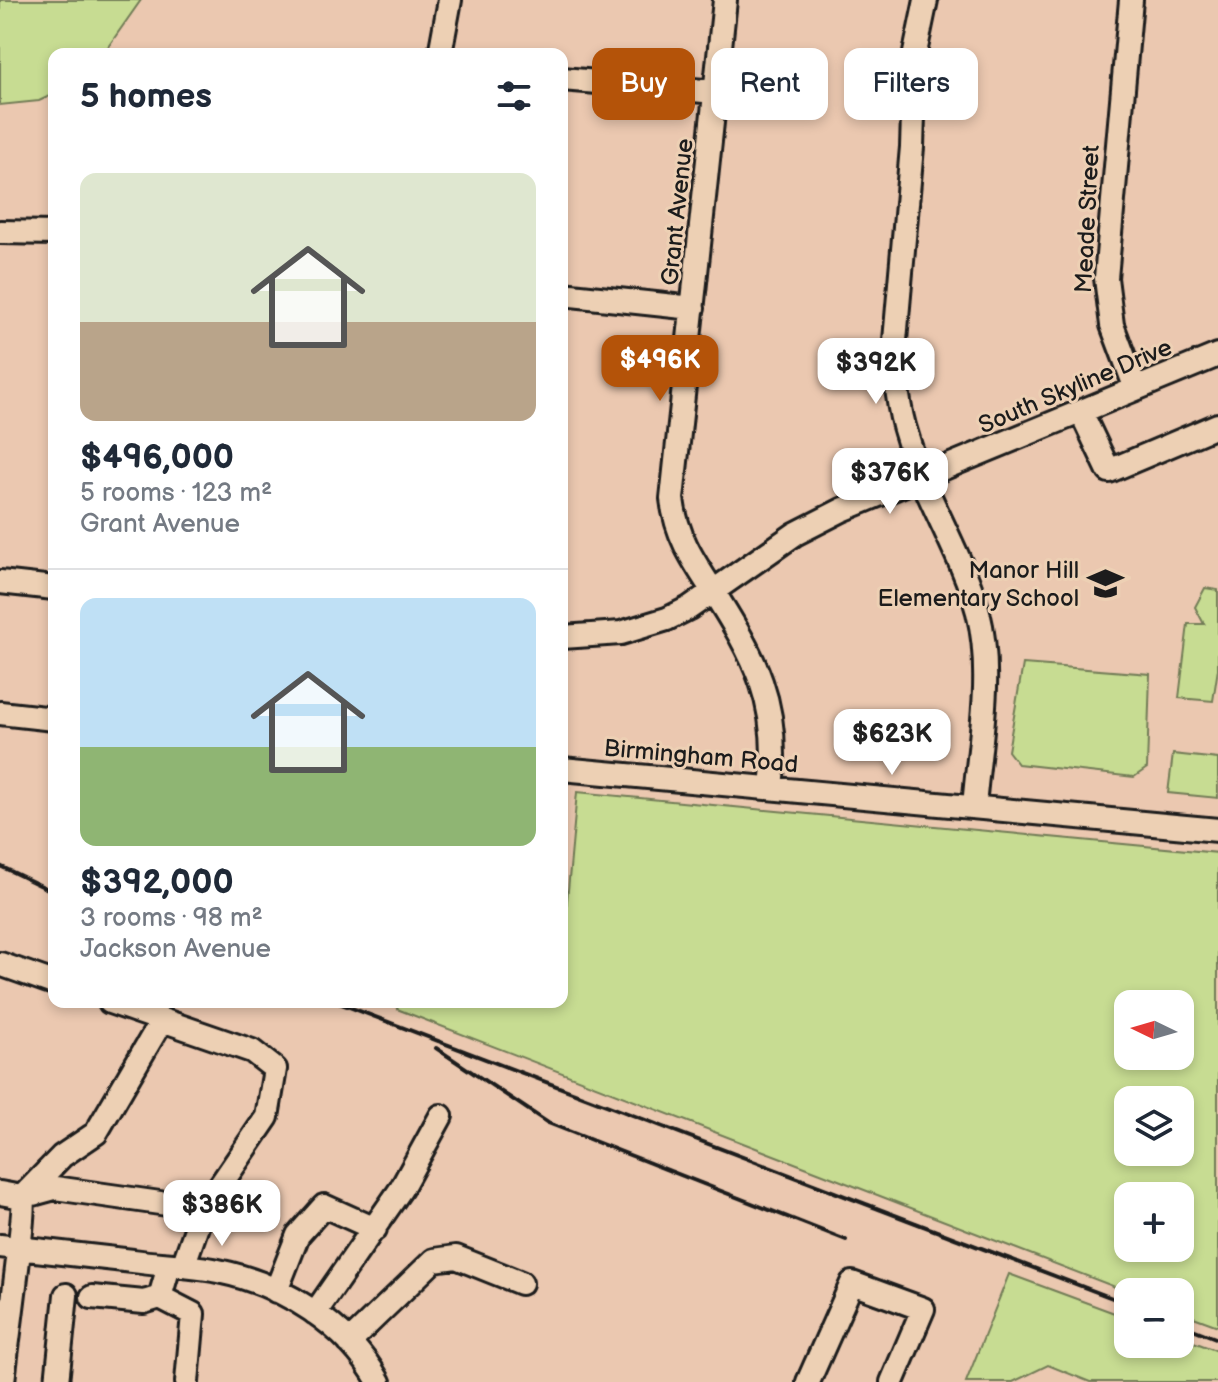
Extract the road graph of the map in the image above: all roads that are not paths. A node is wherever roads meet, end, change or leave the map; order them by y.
1 (450, 0) edge
2 (725, 0) edge
3 (926, 0) edge
4 (1131, 0) edge
5 (441, 48) edge
6 (720, 48) edge
7 (568, 80) edge
8 (711, 92) edge
9 (713, 120) edge
10 (0, 232) edge
11 (48, 233) edge
12 (568, 295) edge
13 (693, 308) junction
14 (1218, 355) edge
15 (1136, 389) junction
16 (1081, 412) junction
17 (1218, 425) edge
18 (923, 477) junction
19 (48, 581) edge
20 (0, 582) edge
21 (712, 591) junction
22 (568, 637) edge
23 (0, 713) edge
24 (48, 718) edge
25 (568, 770) edge
26 (771, 788) junction
27 (974, 807) junction
28 (1218, 830) edge
29 (0, 964) edge
30 (48, 981) edge
31 (127, 1008) edge
32 (162, 1020) junction
33 (441, 1116) dead end
34 (11, 1195) edge
35 (202, 1212) junction
36 (375, 1229) junction
37 (8, 1247) edge
38 (176, 1266) junction
39 (521, 1283) dead end
40 (276, 1291) junction
41 (66, 1295) dead end
42 (92, 1297) dead end
43 (160, 1297) junction
44 (315, 1313) junction
45 (349, 1342) junction
46 (2, 1374) edge
47 (57, 1382) edge
48 (187, 1382) edge
49 (379, 1382) edge
50 (808, 1382) edge
51 (892, 1382) edge

1 - 5 street
2 - 6 street, Grant Avenue
3 - 18 street
4 - 15 street, Meade Street
7 - 8 street
9 - 13 street, Grant Avenue
10 - 11 street
12 - 13 street
13 - 21 street, Grant Avenue
14 - 15 street, South Skyline Drive
15 - 16 street, South Skyline Drive
16 - 17 street
16 - 18 street, South Skyline Drive
18 - 21 street, South Skyline Drive
18 - 27 street
19 - 20 street
21 - 22 street, South Skyline Drive
21 - 26 street, Grant Avenue
23 - 24 street
25 - 26 street, Birmingham Road
26 - 27 street, Birmingham Road
27 - 28 street, Birmingham Road
29 - 30 street
31 - 32 street
32 - 34 street
32 - 35 street
33 - 36 street
34 - 35 street
34 - 37 street
35 - 38 street
36 - 40 street
36 - 44 street
37 - 38 street
37 - 46 street
38 - 40 street
38 - 43 street
39 - 45 street
40 - 44 street
41 - 47 street
42 - 43 street
43 - 48 street
44 - 45 street
45 - 49 street
50 - 51 street

